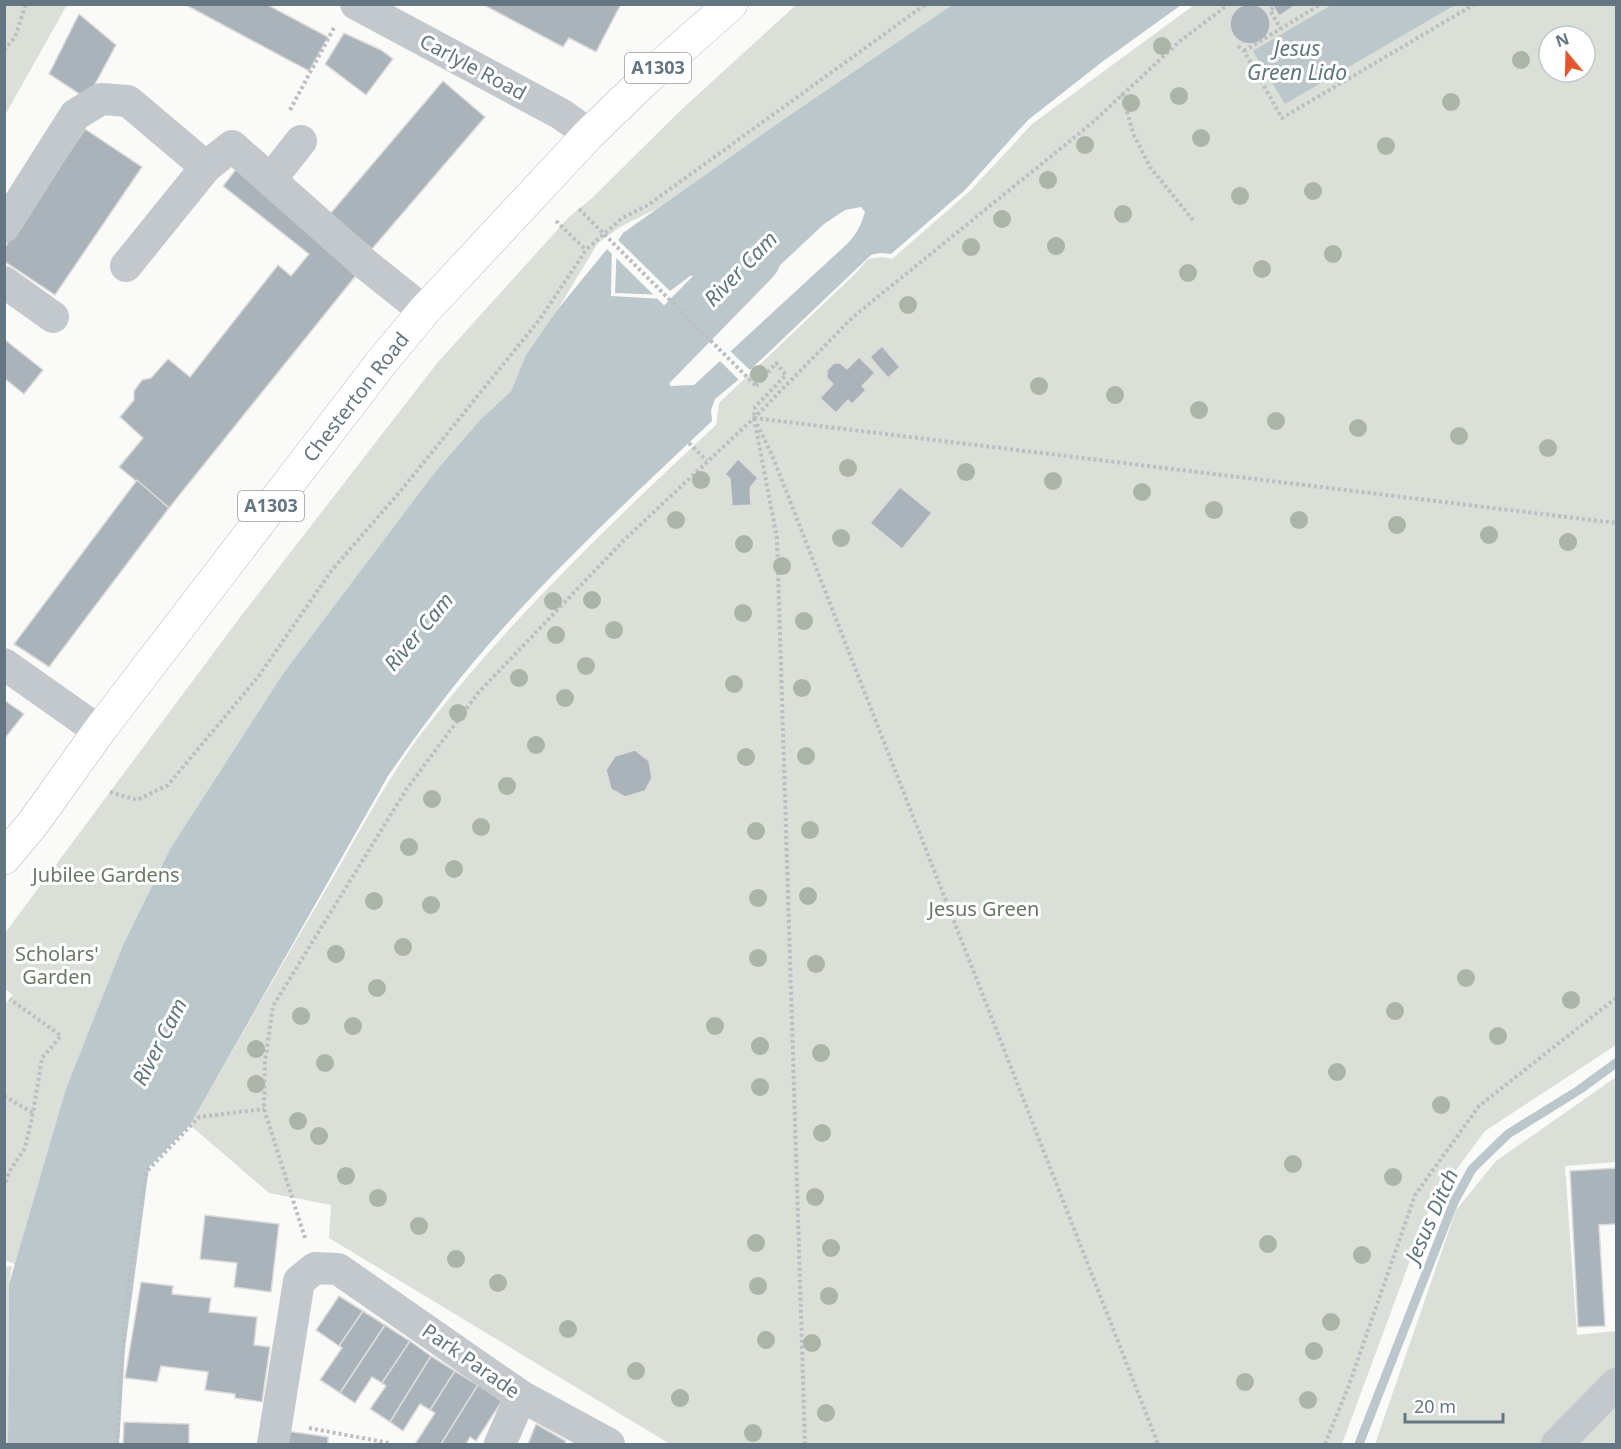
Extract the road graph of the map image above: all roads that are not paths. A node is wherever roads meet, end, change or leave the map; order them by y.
1 (356, 4) edge
2 (731, 4) edge
3 (589, 134) junction
4 (301, 141) road end
5 (206, 167) junction
6 (271, 179) junction
7 (4, 227) edge
8 (126, 266) dead end
9 (4, 282) edge
10 (424, 311) junction
11 (53, 317) dead end
12 (4, 664) edge
13 (99, 731) junction
14 (4, 858) edge
15 (1617, 1384) edge
16 (520, 1396) junction
17 (274, 1433) edge
18 (500, 1444) edge
19 (609, 1444) edge
20 (1557, 1444) edge

1 - 3 street, Carlyle Road
2 - 3 main road, Chesterton Road / A1303
3 - 10 main road, Chesterton Road / A1303
4 - 6 street
5 - 6 street
5 - 7 street
5 - 8 street
6 - 10 street
9 - 11 street
10 - 13 main road, Chesterton Road / A1303
12 - 13 street
13 - 14 main road, Chesterton Road / A1303
15 - 20 street
16 - 17 street, Park Parade
16 - 18 street
16 - 19 street, Park Parade

